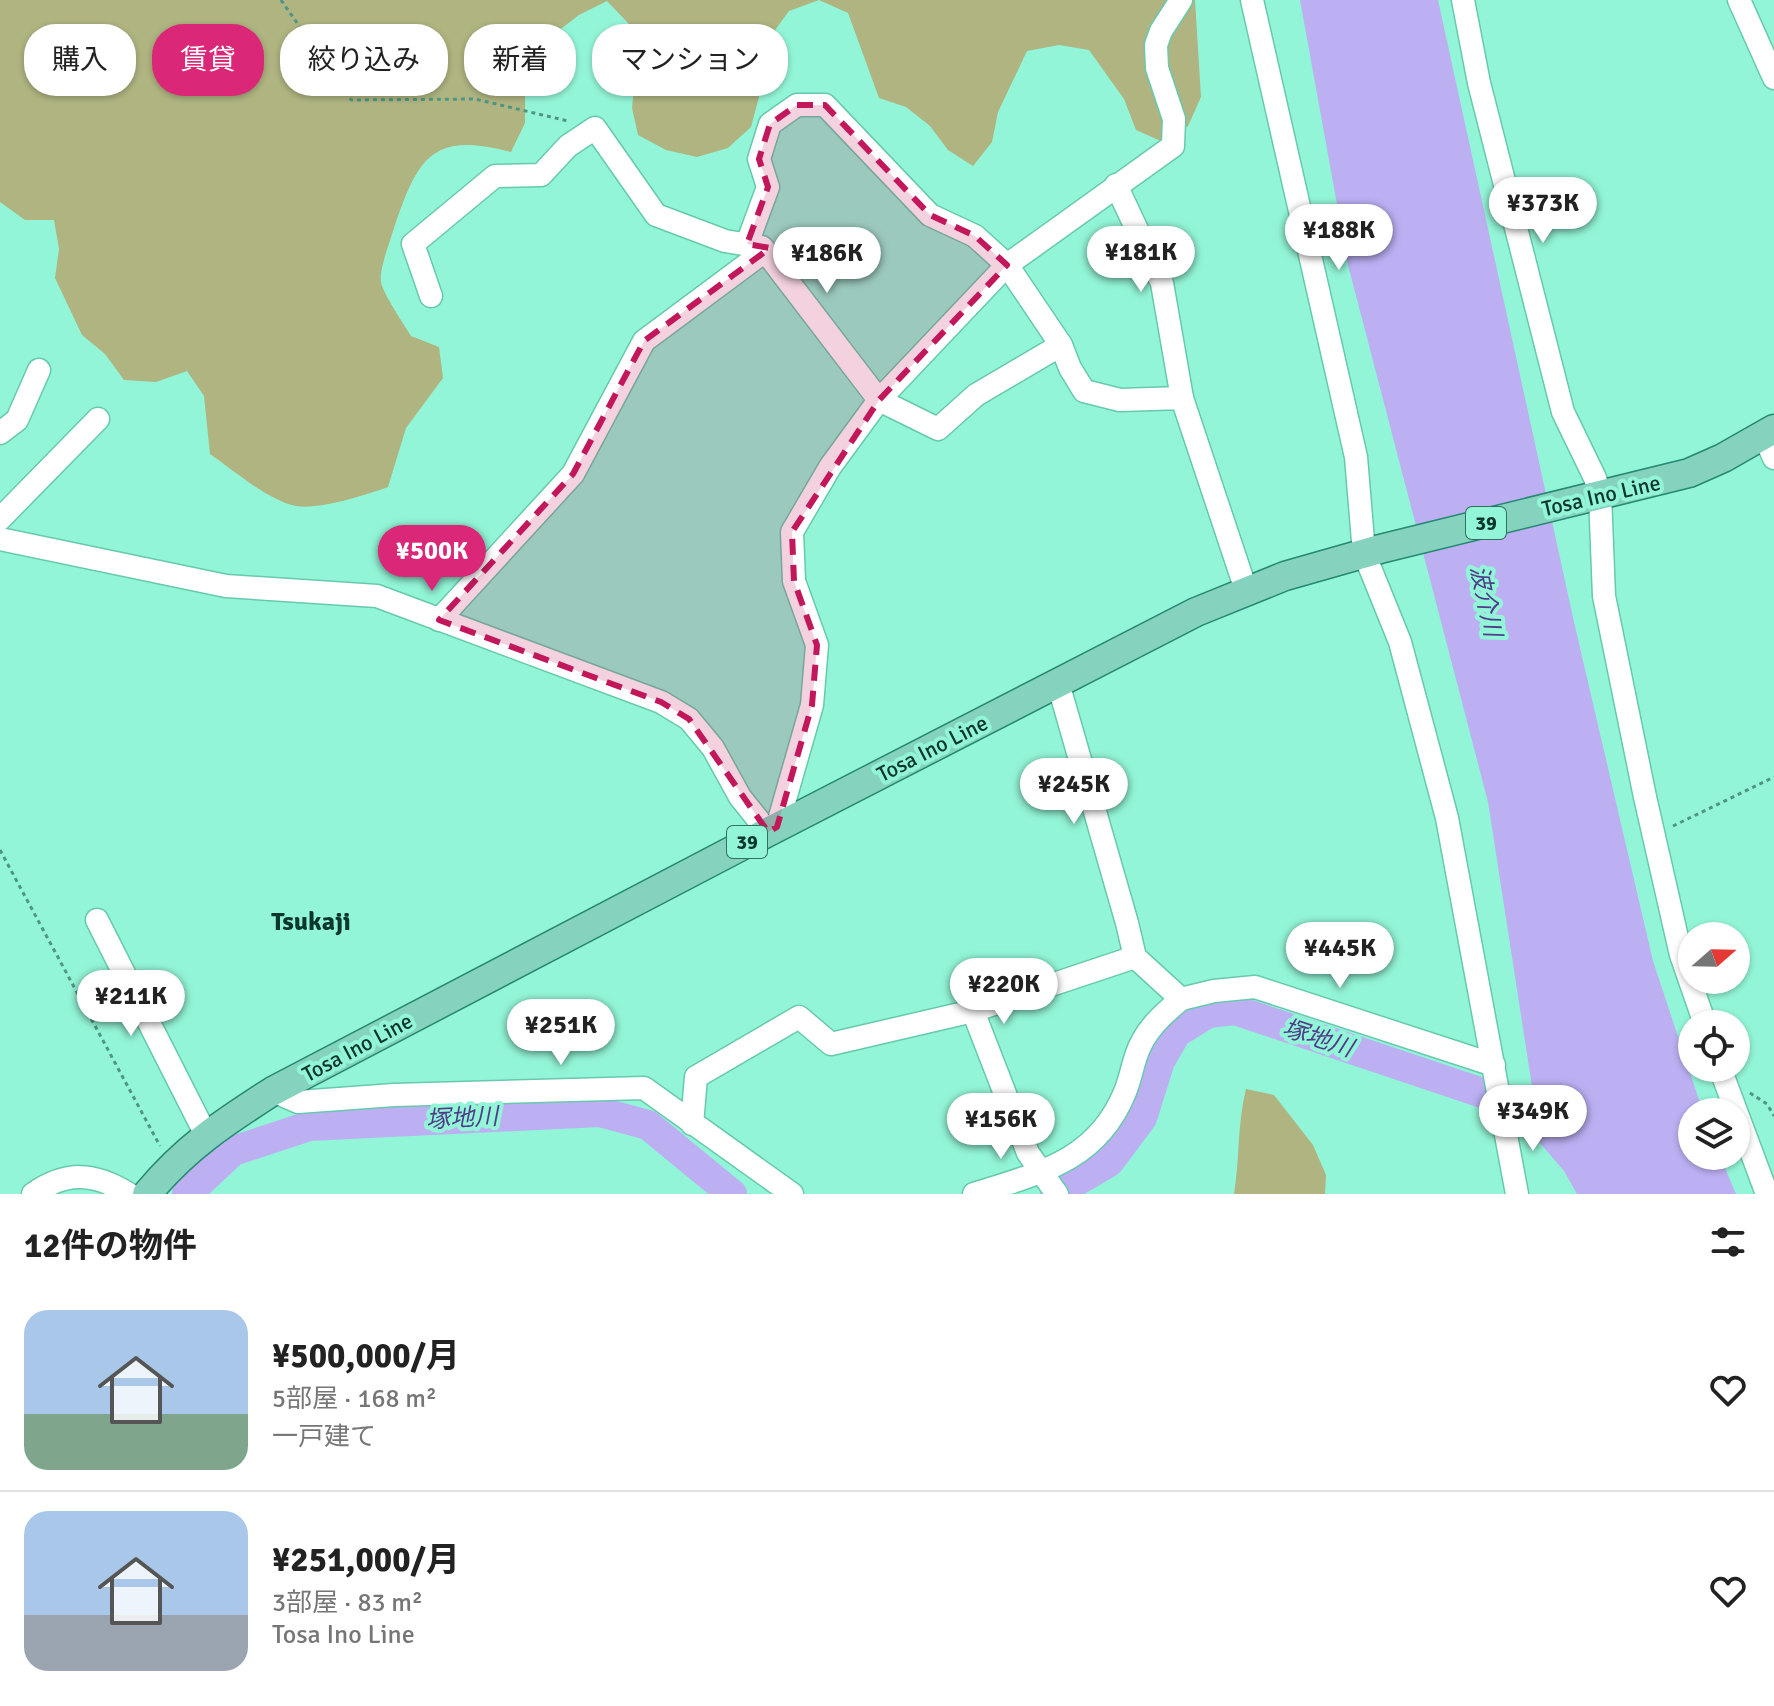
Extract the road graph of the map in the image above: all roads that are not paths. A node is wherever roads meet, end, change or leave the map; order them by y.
1 (1181, 0) edge
2 (1252, 0) edge
3 (1463, 0) edge
4 (1739, 0) edge
5 (1774, 78) edge
6 (1116, 185) junction
7 (756, 248) junction
8 (1007, 265) junction
9 (431, 296) dead end
10 (1061, 345) junction
11 (39, 370) dead end
12 (1182, 398) junction
13 (879, 400) junction
14 (98, 419) dead end
15 (0, 433) edge
16 (1771, 441) edge
17 (1596, 496) junction
18 (0, 519) edge
19 (0, 539) edge
20 (1372, 551) junction
21 (1246, 590) junction
22 (439, 620) junction
23 (1058, 683) junction
24 (773, 829) junction
25 (97, 920) dead end
26 (1135, 957) junction
27 (1181, 999) junction
28 (1700, 1010) edge
29 (973, 1011) junction
30 (1495, 1070) junction
31 (1725, 1082) edge
32 (273, 1091) junction
33 (692, 1124) junction
34 (206, 1135) junction
35 (1042, 1173) junction
36 (33, 1194) edge
37 (129, 1194) edge
38 (147, 1194) edge
39 (792, 1194) edge
40 (974, 1194) edge
41 (1057, 1194) edge
42 (1517, 1194) edge
43 (1767, 1194) edge

1 - 6 street
2 - 20 street
3 - 17 street
4 - 5 street
6 - 8 street
6 - 12 street
7 - 8 street
7 - 9 street
7 - 13 street
7 - 22 street
8 - 10 street
8 - 13 street
10 - 12 street
10 - 13 street
11 - 15 street
12 - 21 street
13 - 24 street
14 - 18 street
16 - 17 main road, Tosa Ino Line / 39
17 - 20 main road, Tosa Ino Line / 39
17 - 28 street
19 - 22 street
20 - 21 main road, Tosa Ino Line / 39
20 - 30 street
21 - 23 main road, Tosa Ino Line / 39
22 - 24 street
23 - 24 main road, Tosa Ino Line / 39
23 - 26 street
24 - 32 main road, Tosa Ino Line / 39
25 - 34 street
26 - 27 street
26 - 29 street
27 - 30 street
27 - 35 street
29 - 33 street
29 - 35 street
30 - 42 street
31 - 43 street
32 - 33 street
32 - 34 main road, Tosa Ino Line / 39
33 - 39 street
34 - 38 main road, Tosa Ino Line / 39
35 - 40 street
35 - 41 street
36 - 37 street

